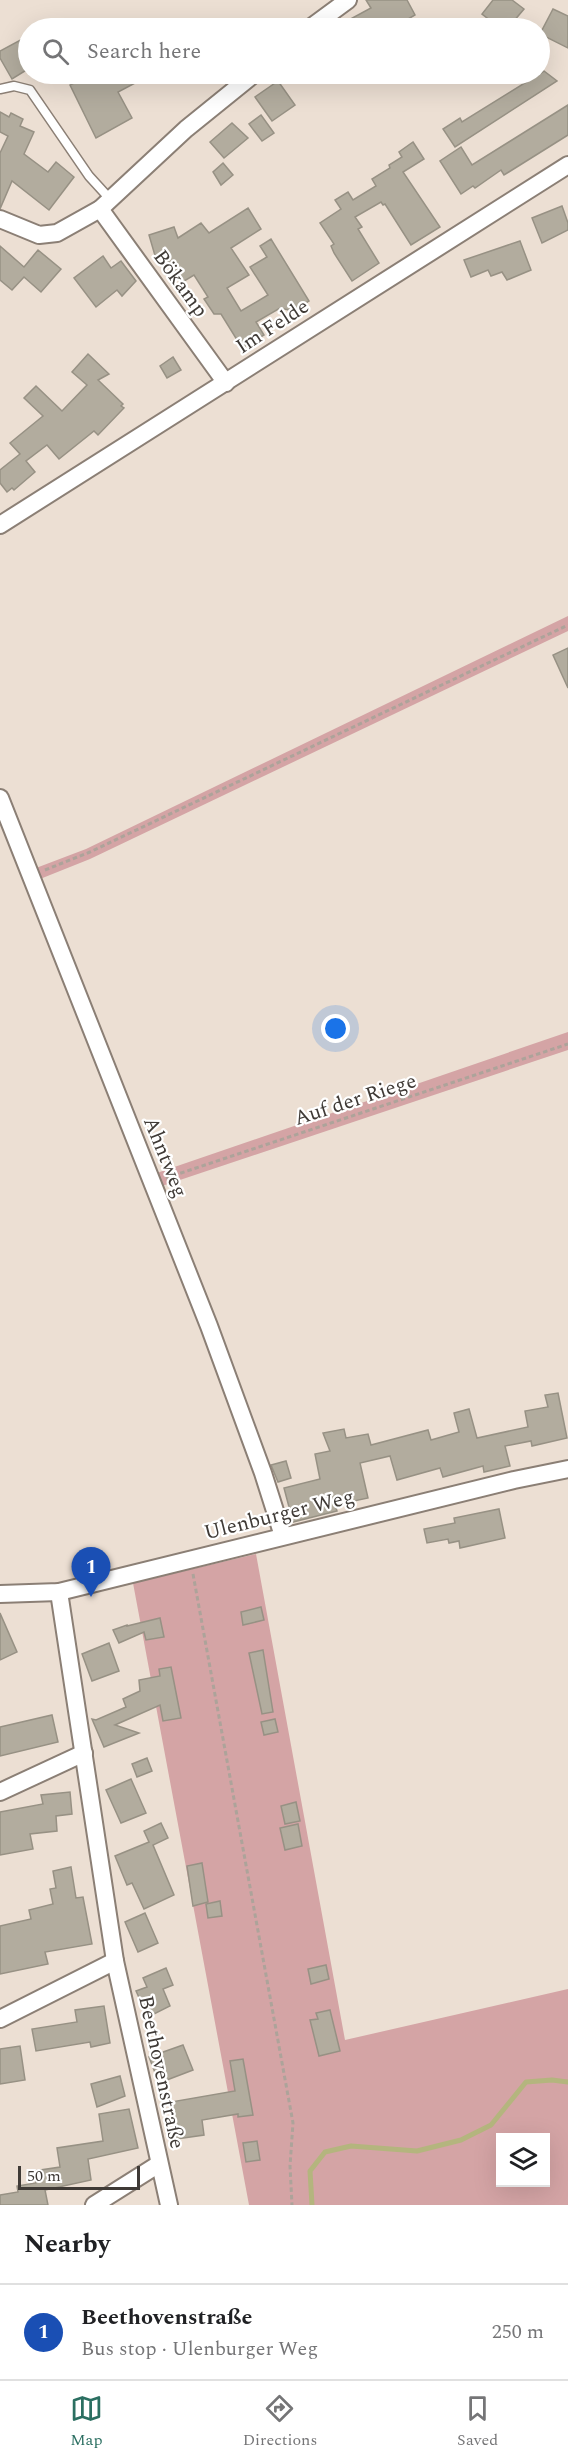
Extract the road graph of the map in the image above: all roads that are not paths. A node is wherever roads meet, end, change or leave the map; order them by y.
1 (348, 0) edge
2 (324, 18) edge
3 (242, 84) edge
4 (0, 89) edge
5 (568, 165) edge
6 (105, 204) junction
7 (0, 219) edge
8 (226, 383) junction
9 (0, 525) edge
10 (0, 798) edge
11 (568, 1468) edge
12 (283, 1536) junction
13 (59, 1592) junction
14 (0, 1594) edge
15 (84, 1753) junction
16 (0, 1792) edge
17 (115, 1961) junction
18 (0, 2019) edge
19 (159, 2164) junction
20 (94, 2205) edge
21 (169, 2205) edge

1 - 2 street
3 - 6 street
4 - 6 lane
5 - 8 street, Im Felde
6 - 7 street
6 - 8 street, Bökamp
8 - 9 street, Im Felde
10 - 12 street, Ahntweg
11 - 12 street, Ulenburger Weg
12 - 13 street, Ulenburger Weg
13 - 14 street, Ulenburger Weg
13 - 15 street, Beethovenstraße
15 - 16 street
15 - 17 street, Beethovenstraße
17 - 18 street
17 - 19 street, Beethovenstraße
19 - 20 street
19 - 21 street, Beethovenstraße

